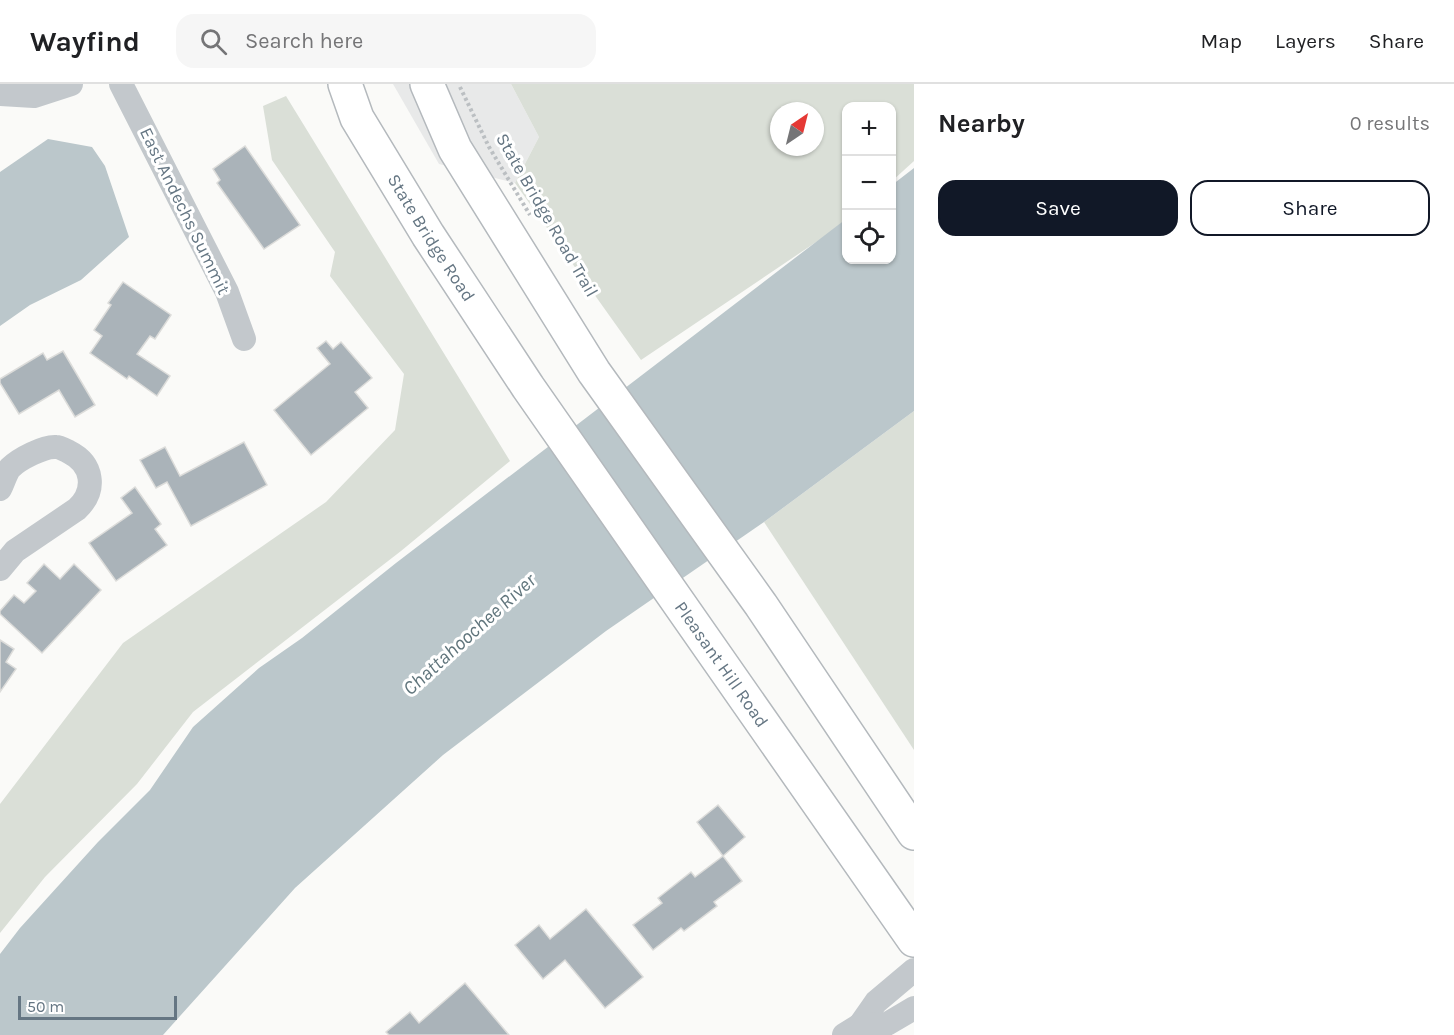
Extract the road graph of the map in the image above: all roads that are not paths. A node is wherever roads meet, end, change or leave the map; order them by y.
1 (15, 84) edge
2 (71, 84) edge
3 (121, 84) edge
4 (345, 84) edge
5 (427, 84) edge
6 (0, 94) edge
7 (244, 339) dead end
8 (528, 387) joint
9 (0, 489) edge
10 (0, 569) edge
11 (914, 833) edge
12 (914, 940) edge
13 (914, 970) edge
14 (914, 1008) edge
15 (852, 1030) edge

1 - 6 street
2 - 6 street
3 - 7 street, East Andechs Summit
4 - 8 highway, State Bridge Road
5 - 11 highway
8 - 12 highway, Pleasant Hill Road
9 - 10 street
13 - 15 street
14 - 15 street

